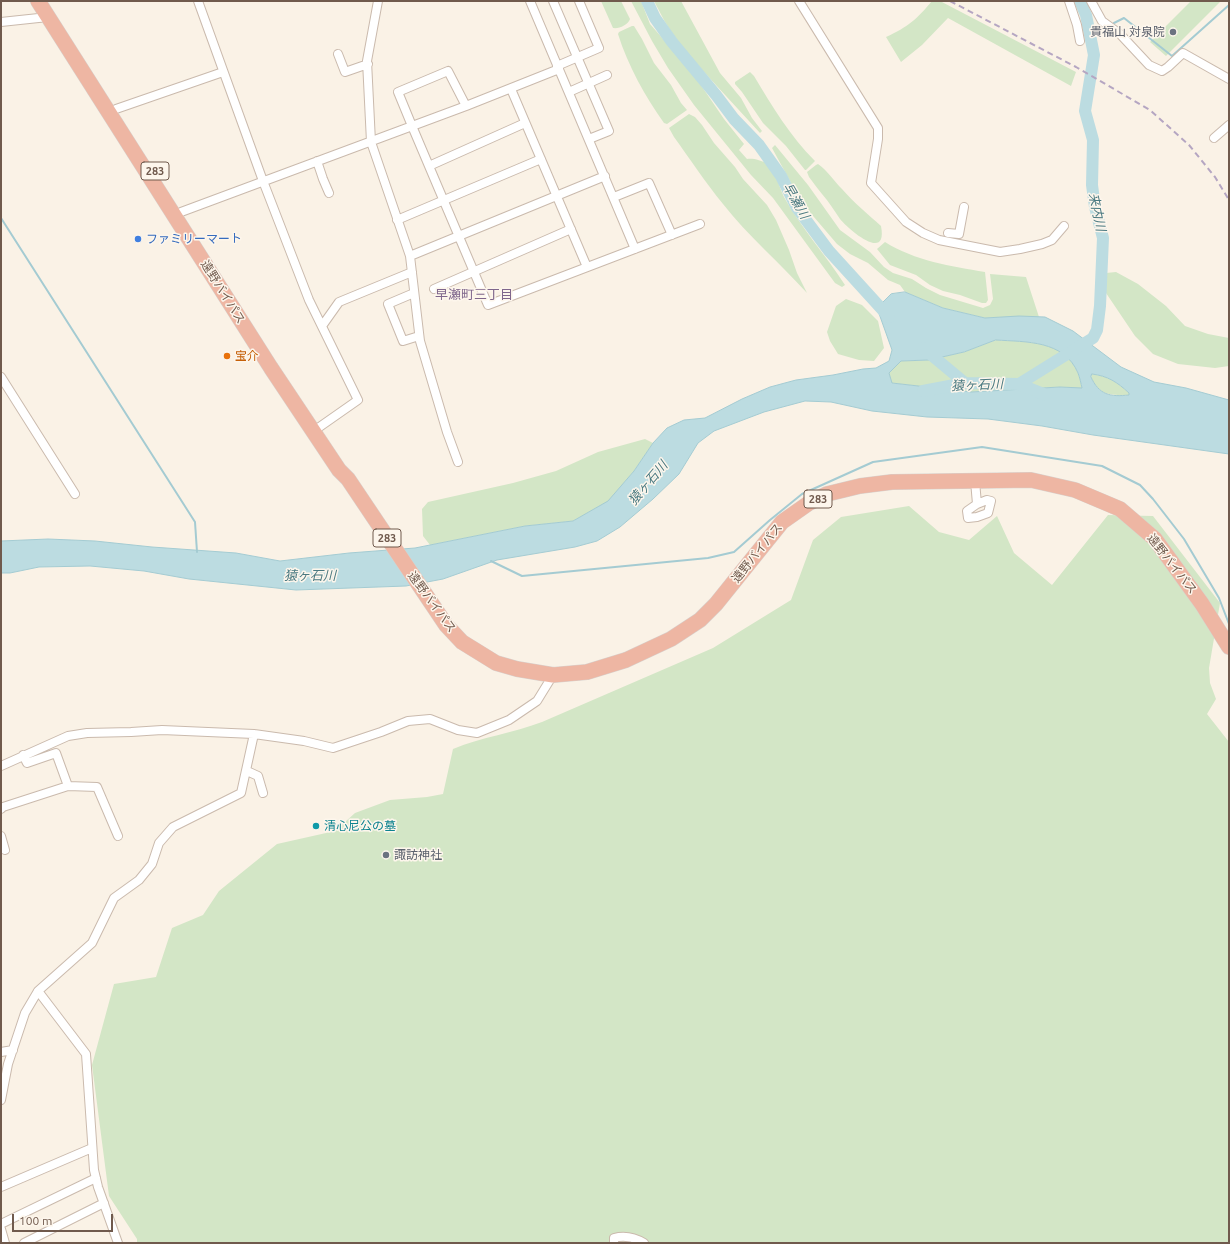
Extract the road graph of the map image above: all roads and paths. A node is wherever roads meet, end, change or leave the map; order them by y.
1 (38, 1) edge
2 (47, 1) edge
3 (198, 1) edge
4 (378, 1) edge
5 (530, 1) edge
6 (553, 1) edge
7 (579, 1) edge
8 (799, 1) edge
9 (1069, 1) edge
10 (1091, 1) edge
11 (48, 17) junction
12 (1, 22) edge
13 (1080, 40) dead end
14 (338, 54) dead end
15 (578, 57) junction
16 (368, 64) junction
17 (558, 68) junction
18 (223, 72) junction
19 (607, 75) dead end
20 (1229, 79) edge
21 (588, 83) junction
22 (510, 89) junction
23 (569, 92) junction
24 (466, 106) junction
25 (116, 109) junction
26 (525, 123) junction
27 (412, 126) junction
28 (1229, 126) edge
29 (1214, 138) dead end
30 (589, 139) junction
31 (370, 142) junction
32 (541, 159) junction
33 (317, 161) junction
34 (429, 166) junction
35 (605, 176) junction
36 (263, 181) junction
37 (329, 193) dead end
38 (556, 195) junction
39 (614, 197) junction
40 (443, 200) junction
41 (964, 207) dead end
42 (182, 212) junction
43 (397, 220) junction
44 (700, 224) dead end
45 (1064, 226) dead end
46 (571, 229) junction
47 (948, 233) dead end
48 (672, 235) junction
49 (458, 236) junction
50 (635, 249) junction
51 (410, 256) junction
52 (588, 267) junction
53 (412, 272) junction
54 (474, 272) junction
55 (434, 289) dead end
56 (414, 293) junction
57 (322, 326) junction
58 (419, 336) junction
59 (1, 377) edge
60 (318, 428) junction
61 (458, 462) dead end
62 (348, 479) junction
63 (975, 481) junction
64 (75, 494) dead end
65 (977, 504) dead end
66 (1229, 647) edge
67 (552, 675) junction
68 (254, 734) junction
69 (23, 756) junction
70 (1, 766) edge
71 (247, 771) junction
72 (68, 786) junction
73 (263, 793) dead end
74 (1, 809) edge
75 (1, 836) edge
76 (118, 836) dead end
77 (5, 850) dead end
78 (38, 991) junction
79 (13, 1050) junction
80 (1, 1052) edge
81 (2, 1087) edge
82 (1, 1100) edge
83 (92, 1148) junction
84 (96, 1178) junction
85 (1, 1187) edge
86 (104, 1203) junction
87 (1, 1224) edge
88 (1, 1228) edge
89 (5, 1243) edge
90 (24, 1243) edge
91 (118, 1243) edge
92 (614, 1243) edge
93 (644, 1243) edge

1 - 11 highway, 遠野バイパス / 283
2 - 25 highway, 遠野バイパス / 283
3 - 18 street
4 - 16 street
5 - 17 street
6 - 15 street
7 - 15 street
8 - 45 street
9 - 13 street
10 - 20 street
11 - 12 street
11 - 62 highway, 遠野バイパス / 283
14 - 16 street
15 - 17 street
15 - 21 street
16 - 31 street
17 - 22 street
17 - 23 street
18 - 25 street
18 - 36 street
19 - 21 street
21 - 23 street
21 - 30 street
22 - 24 street
22 - 26 street
23 - 30 street
24 - 27 street
24 - 27 street
25 - 42 highway, 遠野バイパス / 283
26 - 32 street
26 - 34 street
27 - 31 street
27 - 34 street
28 - 29 street
30 - 35 street
31 - 33 street
31 - 43 street
32 - 38 street
32 - 40 street
33 - 36 street
33 - 37 street
34 - 40 street
35 - 38 street
35 - 39 street
36 - 42 street
36 - 57 street
38 - 46 street
38 - 49 street
39 - 48 street
39 - 50 street
40 - 43 street
40 - 49 street
41 - 47 street
42 - 60 highway, 遠野バイパス / 283
43 - 51 street
44 - 48 street
46 - 52 street
46 - 54 street
48 - 50 street
49 - 51 street
49 - 54 street
50 - 52 street
51 - 53 street
52 - 54 street
53 - 56 street
53 - 57 street
54 - 55 street
56 - 58 street
56 - 58 street
57 - 60 street
58 - 61 street
59 - 64 street
60 - 62 highway, 遠野バイパス / 283
62 - 67 highway, 遠野バイパス / 283
63 - 65 street
63 - 66 highway, 遠野バイパス / 283
63 - 67 highway, 遠野バイパス / 283
67 - 68 street
68 - 69 street
68 - 71 street
69 - 70 street
69 - 72 street
71 - 73 street
71 - 78 street
72 - 74 street
72 - 76 street
75 - 77 street
78 - 79 street
78 - 83 street
79 - 80 street
79 - 81 street
81 - 82 street
83 - 84 street
83 - 85 street
84 - 86 street
84 - 87 street
86 - 90 street
86 - 91 street
88 - 89 street
92 - 93 street

